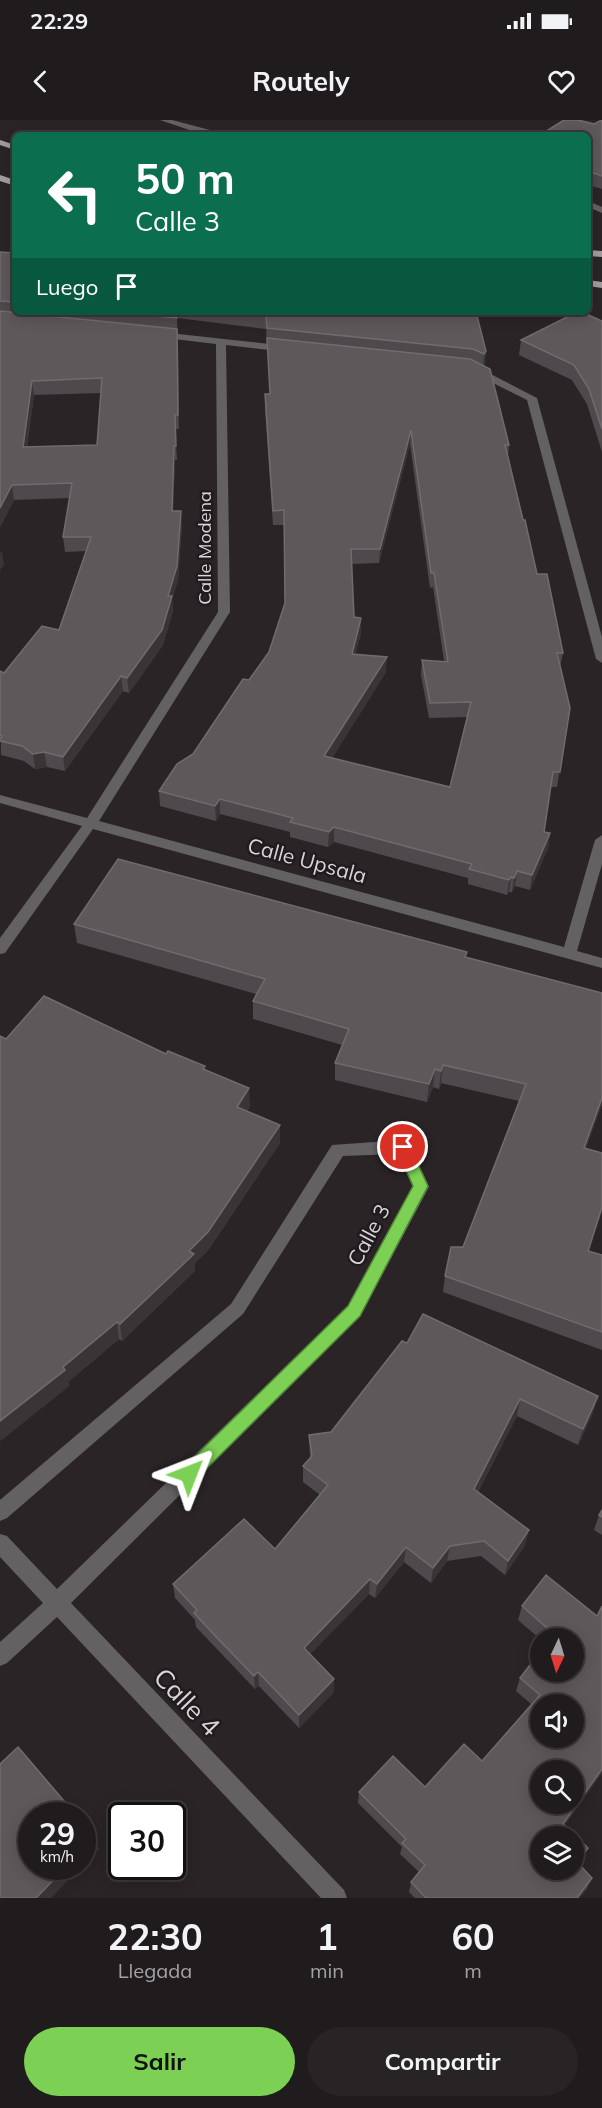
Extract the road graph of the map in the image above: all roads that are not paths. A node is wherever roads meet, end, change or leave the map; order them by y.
1 (164, 120) edge
2 (203, 132) edge
3 (151, 335) edge
4 (221, 342) junction
5 (301, 350) edge
6 (460, 367) edge
7 (602, 659) edge
8 (0, 799) edge
9 (90, 824) junction
10 (602, 840) edge
11 (0, 949) edge
12 (569, 954) junction
13 (602, 963) edge
14 (0, 1512) edge
15 (0, 1543) edge
16 (56, 1604) junction
17 (0, 1656) edge
18 (336, 1898) edge

1 - 2 street
3 - 4 street
4 - 5 street
4 - 9 street, Calle Modena
6 - 7 street
8 - 9 street, Calle Upsala
9 - 11 street, Calle Modena
9 - 12 street, Calle Upsala
10 - 12 street
12 - 13 street, Calle Upsala
14 - 16 street, Calle 3
15 - 16 street, Calle 4
16 - 17 street, Calle 3
16 - 18 street, Calle 4

